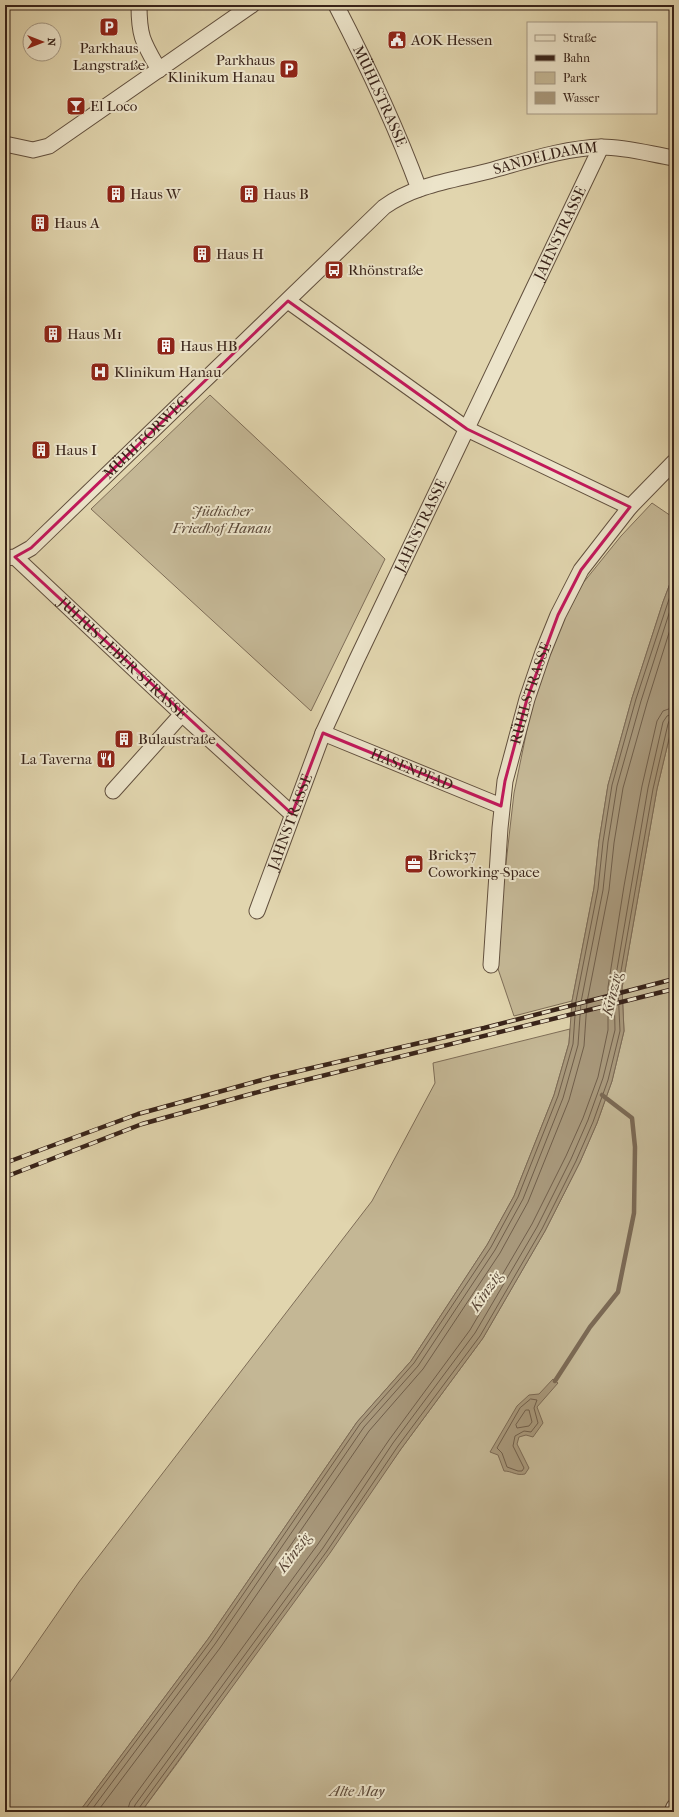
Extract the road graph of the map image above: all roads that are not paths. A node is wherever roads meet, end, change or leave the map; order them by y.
1 (139, 5) edge
2 (252, 5) edge
3 (336, 5) edge
4 (159, 70) junction
5 (5, 144) edge
6 (601, 147) junction
7 (674, 158) edge
8 (419, 189) junction
9 (288, 301) junction
10 (467, 429) junction
11 (674, 462) edge
12 (630, 507) junction
13 (10, 557) edge
14 (182, 714) junction
15 (323, 733) junction
16 (113, 791) dead end
17 (501, 806) junction
18 (292, 814) junction
19 (257, 911) dead end
20 (490, 965) dead end
21 (674, 1807) edge
22 (672, 1812) edge

1 - 4 street
2 - 4 street
3 - 8 street, MÜHLSTRASSE
4 - 5 street
6 - 7 street, SANDELDAMM
6 - 8 street, SANDELDAMM
6 - 10 street, JAHNSTRASSE
8 - 9 street, MÜHLTORWEG
9 - 10 street
9 - 13 street, MÜHLTORWEG
10 - 12 street
10 - 15 street, JAHNSTRASSE
11 - 12 street, RÜHLSTRASSE
12 - 17 street, RÜHLSTRASSE
13 - 14 street, JULIUS-LEBER-STRASSE
14 - 16 street
14 - 18 street, JULIUS-LEBER-STRASSE
15 - 17 street, HASENPFAD
15 - 18 street, JAHNSTRASSE
17 - 20 street, RÜHLSTRASSE
18 - 19 street, JAHNSTRASSE
21 - 22 street

